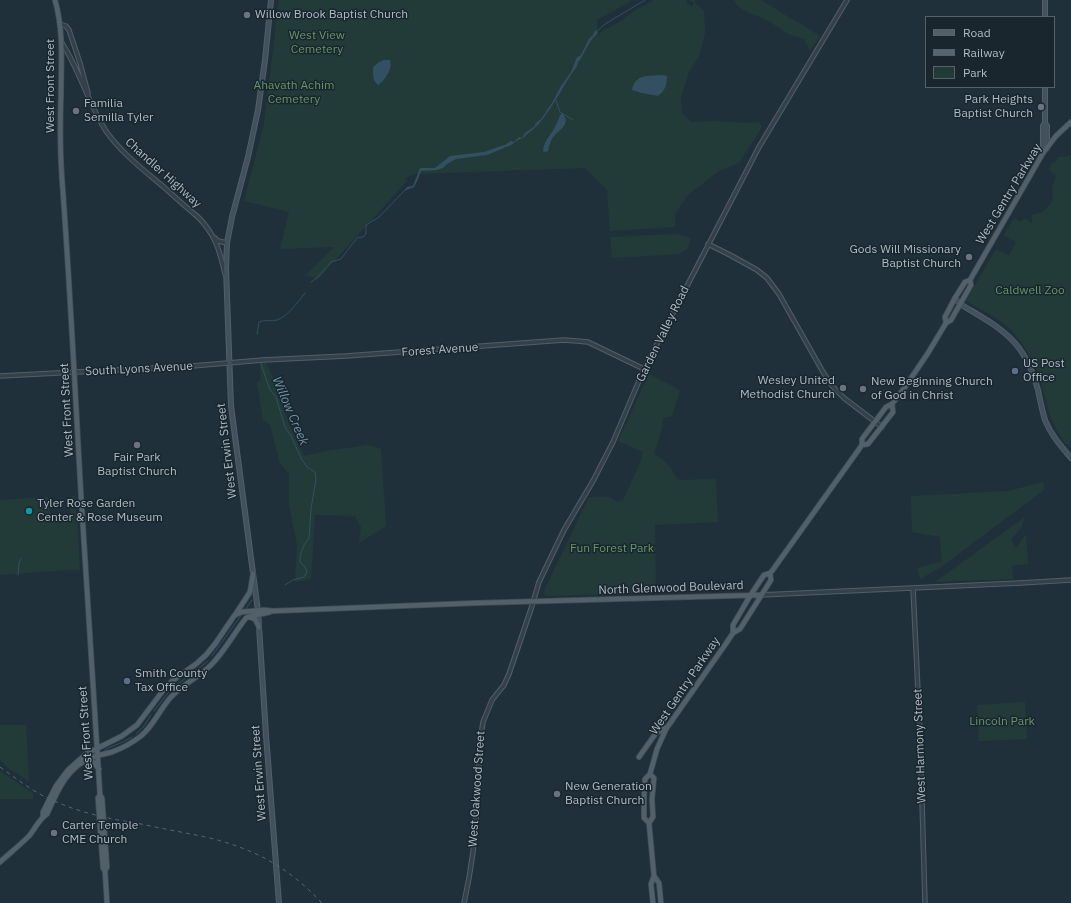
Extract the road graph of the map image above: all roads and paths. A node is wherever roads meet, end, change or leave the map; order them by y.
1 (55, 0) edge
2 (270, 0) edge
3 (847, 0) edge
4 (1046, 0) edge
5 (1045, 16) edge
6 (60, 24) junction
7 (62, 43) junction
8 (1045, 88) edge
9 (90, 100) junction
10 (1071, 122) edge
11 (1045, 123) junction
12 (1047, 148) junction
13 (1043, 153) junction
14 (214, 238) junction
15 (227, 243) junction
16 (708, 244) junction
17 (226, 279) junction
18 (970, 280) junction
19 (956, 298) junction
20 (960, 304) junction
21 (946, 323) junction
22 (230, 363) junction
23 (644, 369) junction
24 (75, 372) junction
25 (0, 376) edge
26 (892, 404) junction
27 (876, 422) junction
28 (882, 427) junction
29 (862, 445) junction
30 (1071, 458) edge
31 (770, 573) junction
32 (253, 574) junction
33 (1071, 580) edge
34 (913, 588) junction
35 (760, 595) junction
36 (750, 596) junction
37 (533, 602) junction
38 (258, 612) junction
39 (234, 616) junction
40 (249, 616) junction
41 (259, 627) junction
42 (733, 633) junction
43 (206, 655) junction
44 (214, 662) junction
45 (506, 680) joint
46 (669, 726) junction
47 (97, 735) junction
48 (110, 742) junction
49 (98, 748) junction
50 (98, 755) junction
51 (639, 757) dead end
52 (87, 760) junction
53 (99, 769) junction
54 (650, 774) junction
55 (43, 816) junction
56 (649, 823) junction
57 (0, 862) edge
58 (654, 876) junction
59 (107, 903) edge
60 (279, 903) edge
61 (464, 903) edge
62 (653, 903) edge
63 (661, 903) edge
64 (926, 903) edge

1 - 6 main road, Chandler Highway
2 - 15 main road, West Erwin Street
3 - 16 street, Garden Valley Road
4 - 5 main road
6 - 7 main road, West Front Street
6 - 9 street, Chandler Highway
7 - 9 street, Chandler Highway
7 - 24 main road, West Front Street
8 - 11 main road
9 - 14 street, Chandler Highway
10 - 12 main road, West Gentry Parkway
11 - 12 main road
11 - 13 main road
12 - 13 main road, West Gentry Parkway
13 - 18 main road, West Gentry Parkway
14 - 15 street
14 - 17 street, Chandler Highway
15 - 17 main road, West Erwin Street
16 - 23 street, Garden Valley Road
16 - 27 street
17 - 22 main road, West Erwin Street
18 - 19 main road, West Gentry Parkway
18 - 20 main road, West Gentry Parkway
19 - 20 main road
19 - 21 main road, West Gentry Parkway
20 - 21 main road, West Gentry Parkway
20 - 30 main road
21 - 26 main road, West Gentry Parkway
22 - 23 street, Forest Avenue
22 - 24 street, South Lyons Avenue
22 - 32 main road, West Erwin Street
23 - 37 street, Garden Valley Road
24 - 25 street, South Lyons Avenue
24 - 47 main road, West Front Street
26 - 27 main road, West Gentry Parkway
26 - 28 main road, West Gentry Parkway
27 - 28 street
27 - 29 main road, West Gentry Parkway
28 - 29 main road, West Gentry Parkway
29 - 31 main road, West Gentry Parkway
31 - 35 main road, West Gentry Parkway
31 - 36 main road, West Gentry Parkway
32 - 38 main road, West Erwin Street
32 - 39 main road
33 - 34 street, North Glenwood Boulevard
34 - 35 street, North Glenwood Boulevard
34 - 64 street, West Harmony Street
35 - 36 main road, North Glenwood Boulevard
35 - 42 main road, West Gentry Parkway
36 - 37 main road, North Glenwood Boulevard
36 - 42 main road, West Gentry Parkway
37 - 38 main road, North Glenwood Boulevard
37 - 45 street, Garden Valley Road
38 - 39 main road
38 - 40 main road
38 - 41 main road, West Erwin Street
39 - 43 main road
40 - 41 main road
40 - 44 main road
41 - 60 main road, West Erwin Street
42 - 46 main road, West Gentry Parkway
43 - 44 main road
43 - 48 main road
44 - 50 main road
45 - 61 street, West Oakwood Street
46 - 51 main road
46 - 54 main road, West Gentry Parkway
47 - 48 main road
47 - 49 main road, West Front Street
48 - 49 main road
49 - 50 main road, West Front Street
49 - 55 main road
50 - 52 main road
50 - 53 main road, West Front Street
52 - 53 main road
52 - 55 main road
53 - 59 main road, West Front Street
54 - 56 main road, West Gentry Parkway
54 - 56 main road, West Gentry Parkway
55 - 57 main road
56 - 58 main road, West Gentry Parkway
58 - 62 main road, West Gentry Parkway
58 - 63 main road, West Gentry Parkway

